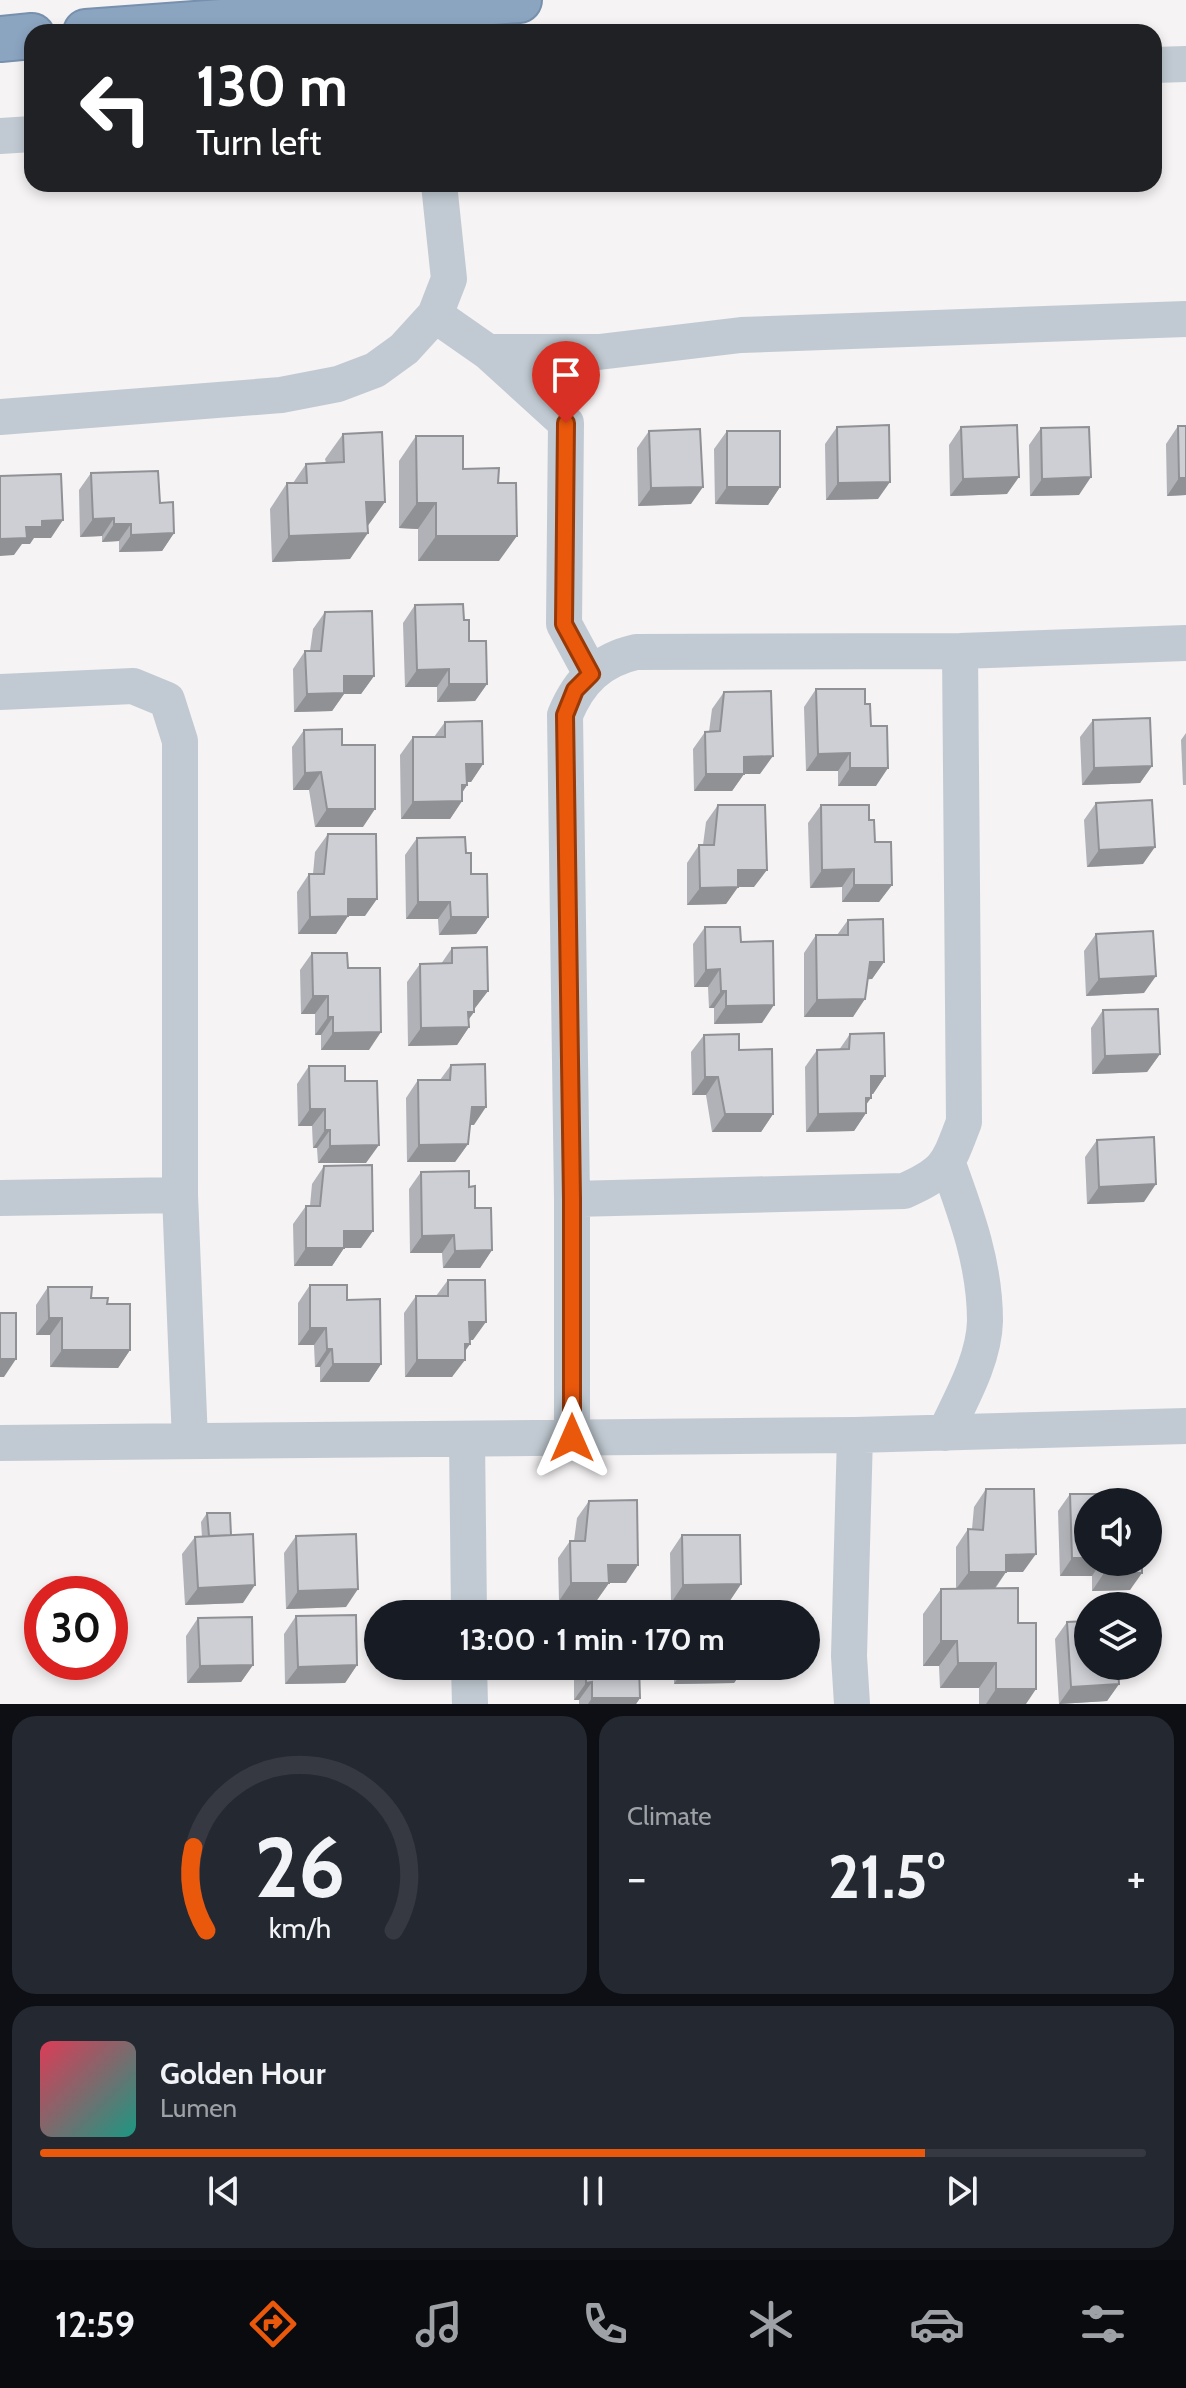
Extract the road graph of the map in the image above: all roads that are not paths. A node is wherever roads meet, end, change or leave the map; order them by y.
1 (519, 0) edge
2 (430, 19) edge
3 (298, 24) edge
4 (24, 37) edge
5 (0, 39) edge
6 (1186, 64) edge
7 (1162, 65) edge
8 (24, 134) edge
9 (0, 136) edge
10 (440, 192) edge
11 (435, 315) junction
12 (1186, 319) edge
13 (488, 352) junction
14 (0, 417) edge
15 (1186, 643) edge
16 (960, 651) junction
17 (591, 674) junction
18 (0, 692) edge
19 (948, 1164) junction
20 (180, 1195) junction
21 (0, 1198) edge
22 (572, 1199) junction
23 (1186, 1426) edge
24 (945, 1433) junction
25 (855, 1435) junction
26 (572, 1438) junction
27 (467, 1439) junction
28 (190, 1441) junction
29 (0, 1443) edge
30 (469, 1600) edge
31 (469, 1680) edge
32 (470, 1704) edge
33 (852, 1704) edge

1 - 2 highway
2 - 3 highway
4 - 5 highway
6 - 7 street
8 - 9 street
10 - 11 street
11 - 13 street
11 - 14 street
12 - 13 street
13 - 17 street
15 - 16 street
16 - 17 street
16 - 19 street
17 - 22 street
18 - 20 street
19 - 22 street
19 - 24 street
20 - 21 street
20 - 28 street
22 - 26 street
23 - 24 street
24 - 25 street
25 - 26 street
25 - 33 street
26 - 27 street
27 - 28 street
27 - 30 street
28 - 29 street
31 - 32 street

